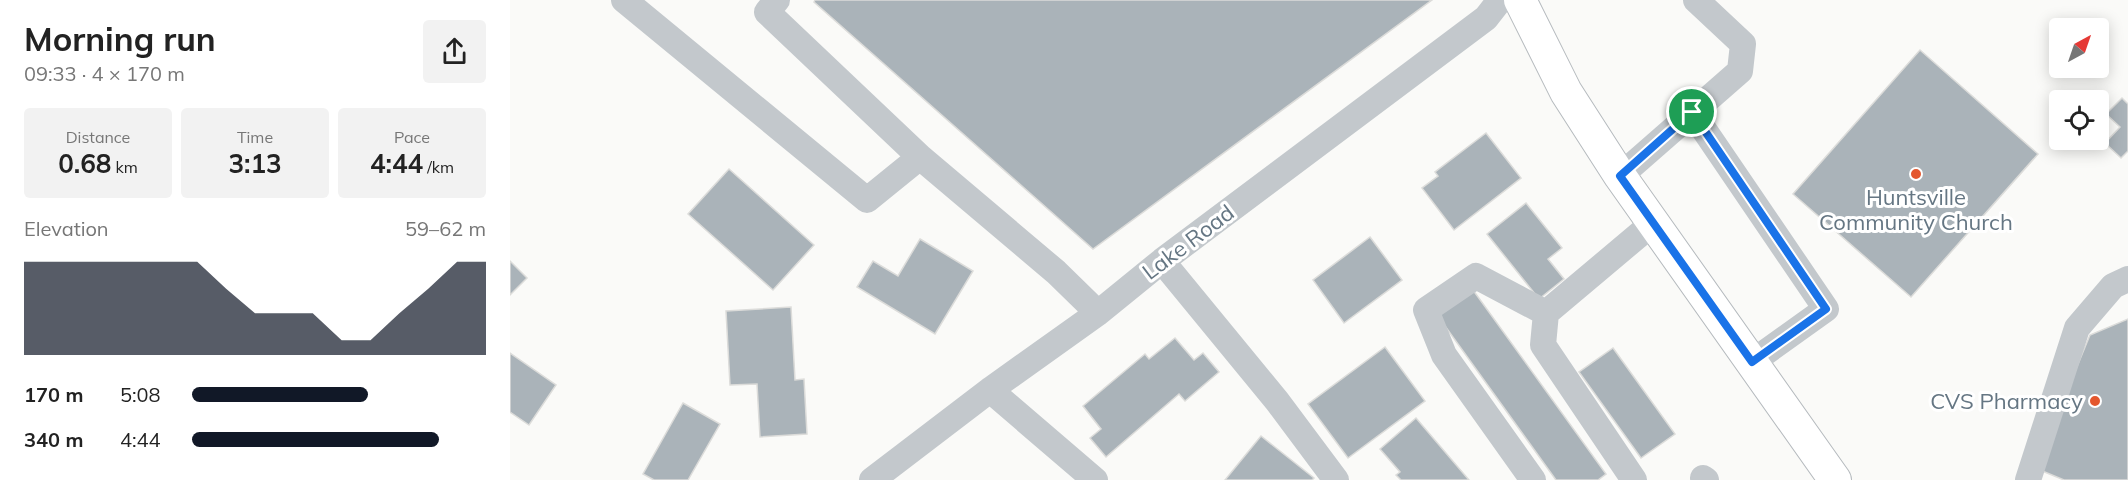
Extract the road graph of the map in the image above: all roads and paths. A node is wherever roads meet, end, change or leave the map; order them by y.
1 (624, 0) edge
2 (777, 0) edge
3 (1500, 0) edge
4 (1520, 0) edge
5 (1696, 0) edge
6 (1692, 112) junction
7 (921, 156) junction
8 (1620, 176) junction
9 (1653, 223) junction
10 (1162, 261) junction
11 (2128, 279) edge
12 (1546, 312) junction
13 (1098, 313) junction
14 (1752, 362) junction
15 (990, 390) junction
16 (873, 480) edge
17 (1095, 480) edge
18 (1336, 480) edge
19 (1533, 480) edge
20 (1634, 480) edge
21 (1835, 480) edge
22 (2028, 480) edge

1 - 7 street
2 - 7 street
3 - 10 street, Lake Road
4 - 8 main road
5 - 6 street
6 - 8 street
6 - 14 street
7 - 13 street
8 - 9 main road
9 - 12 street
9 - 14 main road
10 - 13 street, Lake Road
10 - 18 street
11 - 22 street
12 - 19 street
12 - 20 street
13 - 15 street, Lake Road
14 - 21 main road
15 - 16 street, Lake Road
15 - 17 street

